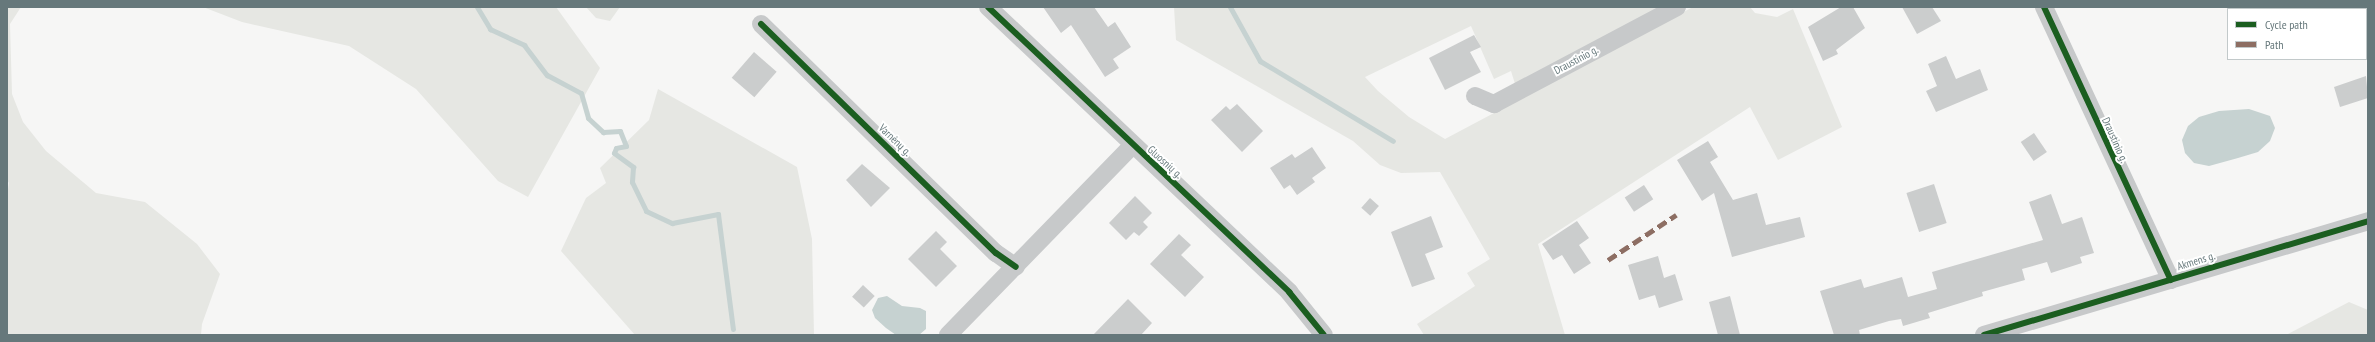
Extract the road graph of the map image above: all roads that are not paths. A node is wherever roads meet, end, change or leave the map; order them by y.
1 (988, 7) edge
2 (1677, 7) edge
3 (2044, 7) edge
4 (761, 24) dead end
5 (1475, 96) dead end
6 (1132, 146) junction
7 (2368, 221) edge
8 (1016, 267) junction
9 (2171, 280) junction
10 (948, 335) edge
11 (1324, 335) edge
12 (1984, 335) edge

1 - 6 street, Gluosnių g.
2 - 5 street, Draustinio g.
3 - 9 street, Draustinio g.
4 - 8 street, Varnėnų g.
6 - 8 street
6 - 11 street, Gluosnių g.
7 - 9 street, Akmens g.
8 - 10 street
9 - 12 street, Akmens g.

